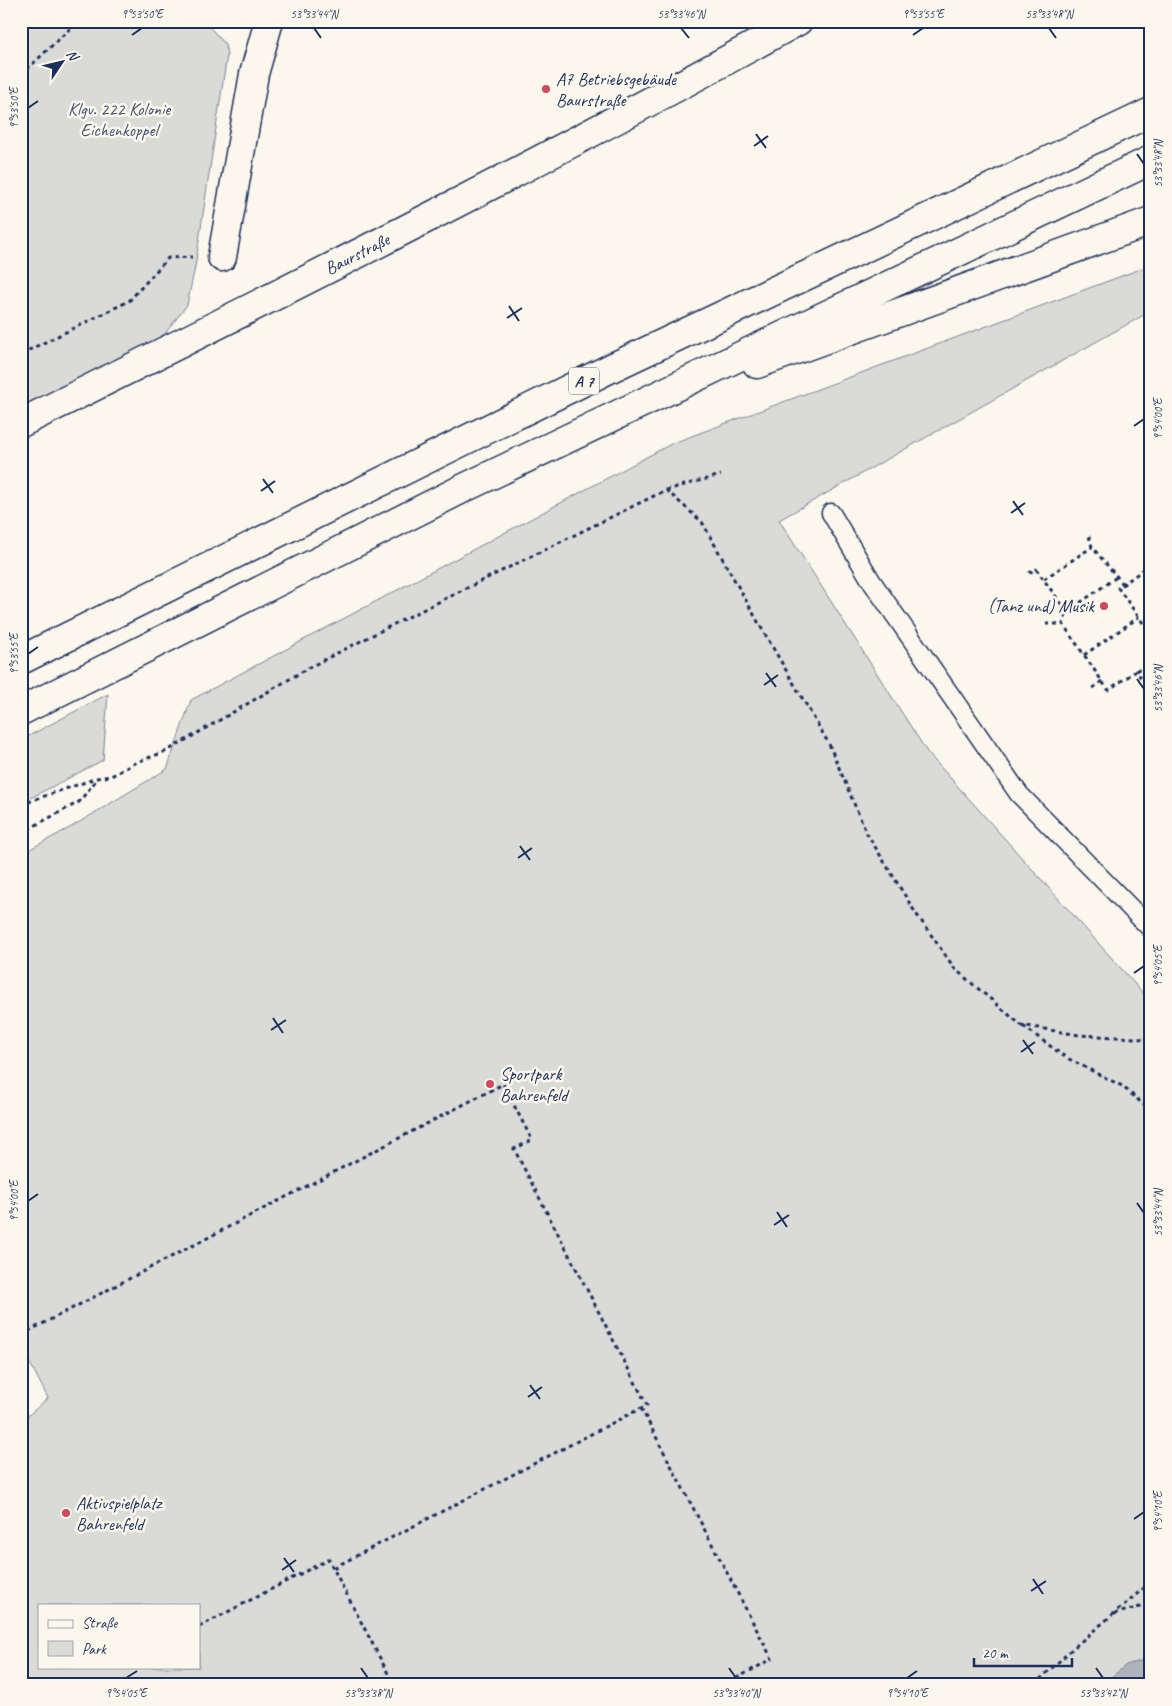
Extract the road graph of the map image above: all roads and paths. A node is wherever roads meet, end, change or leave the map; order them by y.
1 (78, 21) edge
2 (269, 21) edge
3 (798, 21) edge
4 (21, 75) edge
5 (1151, 112) edge
6 (1151, 160) edge
7 (1151, 221) edge
8 (222, 257) joint
9 (21, 354) edge
10 (628, 408) junction
11 (21, 423) edge
12 (721, 475) dead end
13 (666, 490) junction
14 (831, 513) dead end
15 (1089, 536) dead end
16 (1092, 547) junction
17 (1151, 564) edge
18 (1029, 573) dead end
19 (1118, 576) junction
20 (1044, 579) junction
21 (1124, 584) junction
22 (1067, 612) junction
23 (1139, 617) junction
24 (1046, 624) dead end
25 (1063, 624) junction
26 (1151, 634) edge
27 (1084, 655) junction
28 (21, 660) edge
29 (1151, 660) edge
30 (1136, 671) junction
31 (1102, 681) junction
32 (1093, 688) dead end
33 (1151, 692) edge
34 (21, 711) edge
35 (97, 778) junction
36 (21, 806) edge
37 (21, 833) edge
38 (1151, 929) edge
39 (1021, 1025) junction
40 (1151, 1042) edge
41 (1151, 1111) edge
42 (21, 1335) edge
43 (641, 1408) junction
44 (333, 1568) junction
45 (1151, 1582) edge
46 (1151, 1604) edge
47 (1114, 1614) junction
48 (200, 1626) edge
49 (394, 1685) edge
50 (724, 1685) edge
51 (1034, 1685) edge

1 - 4 path
2 - 8 main road
3 - 11 main road, Baurstraße
5 - 28 main road, A 7
6 - 10 main road, A 7
7 - 10 main road
8 - 9 path
10 - 34 main road, A 7
12 - 13 path
13 - 35 path
13 - 39 path
14 - 38 lane
15 - 16 path
16 - 19 path
16 - 20 path
17 - 21 path
18 - 20 path
19 - 21 path
19 - 22 path
20 - 22 path
21 - 23 path
22 - 25 path
23 - 26 path
23 - 27 path
24 - 25 path
25 - 27 path
27 - 31 path
29 - 30 path
30 - 31 path
30 - 33 path
31 - 32 path
35 - 36 path
35 - 37 path
39 - 40 path
39 - 41 path
42 - 43 path
43 - 44 path
43 - 50 path
44 - 48 path
44 - 49 path
45 - 47 path
46 - 47 path
47 - 51 path

